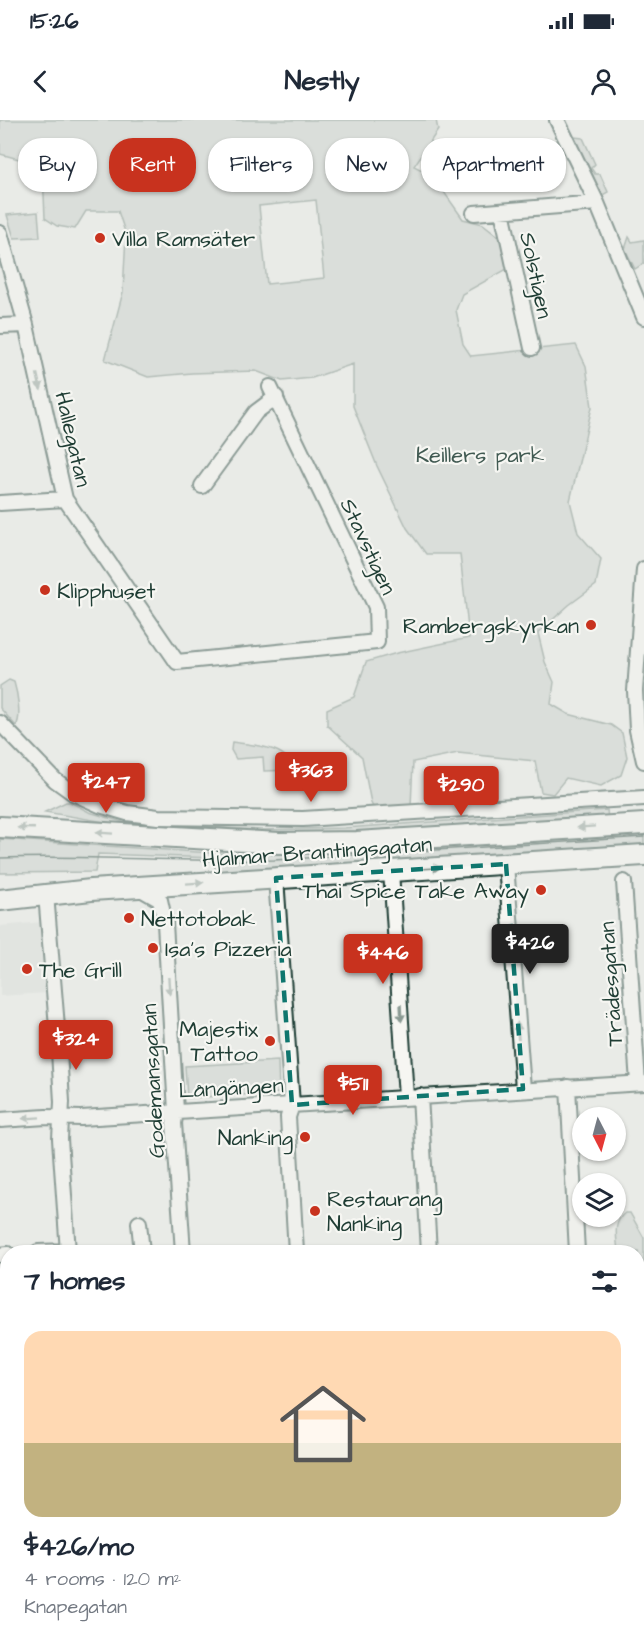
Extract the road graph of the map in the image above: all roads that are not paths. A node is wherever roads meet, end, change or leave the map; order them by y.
1 (557, 120) edge
2 (597, 203) junction
3 (502, 211) junction
4 (474, 213) dead end
5 (0, 233) edge
6 (644, 317) edge
7 (26, 324) junction
8 (0, 326) edge
9 (531, 348) dead end
10 (202, 486) dead end
11 (65, 499) junction
12 (0, 503) edge
13 (644, 569) edge
14 (177, 662) joint
15 (0, 723) edge
16 (644, 761) edge
17 (644, 798) edge
18 (644, 824) edge
19 (0, 827) edge
20 (644, 855) edge
21 (506, 864) junction
22 (391, 871) junction
23 (276, 878) junction
24 (624, 882) dead end
25 (137, 887) junction
26 (46, 894) junction
27 (0, 900) edge
28 (641, 1083) edge
29 (568, 1087) junction
30 (523, 1089) junction
31 (413, 1096) junction
32 (291, 1105) junction
33 (176, 1111) junction
34 (62, 1117) junction
35 (0, 1120) edge
36 (139, 1223) dead end
37 (68, 1245) edge
38 (141, 1245) edge
39 (183, 1245) edge
40 (296, 1245) edge
41 (428, 1245) edge
42 (577, 1245) edge

1 - 2 street
2 - 3 street, Solstigen
2 - 6 street
3 - 4 street, Solstigen
3 - 9 street, Solstigen
5 - 7 street, Hallegatan
7 - 8 street
7 -> 11 street, Hallegatan
10 - 14 street, Stavstigen
11 - 12 street
11 - 14 street, Hallegatan
13 - 16 street
15 - 17 street
18 -> 19 main road, Hjalmar Brantingsgatan
20 - 21 main road, Hjalmar Brantingsgatan
22 -> 21 main road, Hjalmar Brantingsgatan
30 -> 21 street
22 - 23 main road, Hjalmar Brantingsgatan
22 -> 31 street
25 -> 23 main road, Hjalmar Brantingsgatan
23 - 32 street
24 - 28 street, Trädesgatan
25 - 26 main road, Hjalmar Brantingsgatan
25 -> 33 street, Godemansgatan
26 - 27 main road, Hjalmar Brantingsgatan
26 - 34 street
28 - 29 street, Långängen
29 - 30 street, Långängen
29 - 42 street
30 - 31 street, Långängen
31 - 32 street, Långängen
31 - 41 street
32 - 33 street, Långängen
32 - 40 street
33 - 34 street, Långängen
33 - 39 street, Godemansgatan
34 -> 35 street, Långängen
34 - 37 street
36 - 38 street

